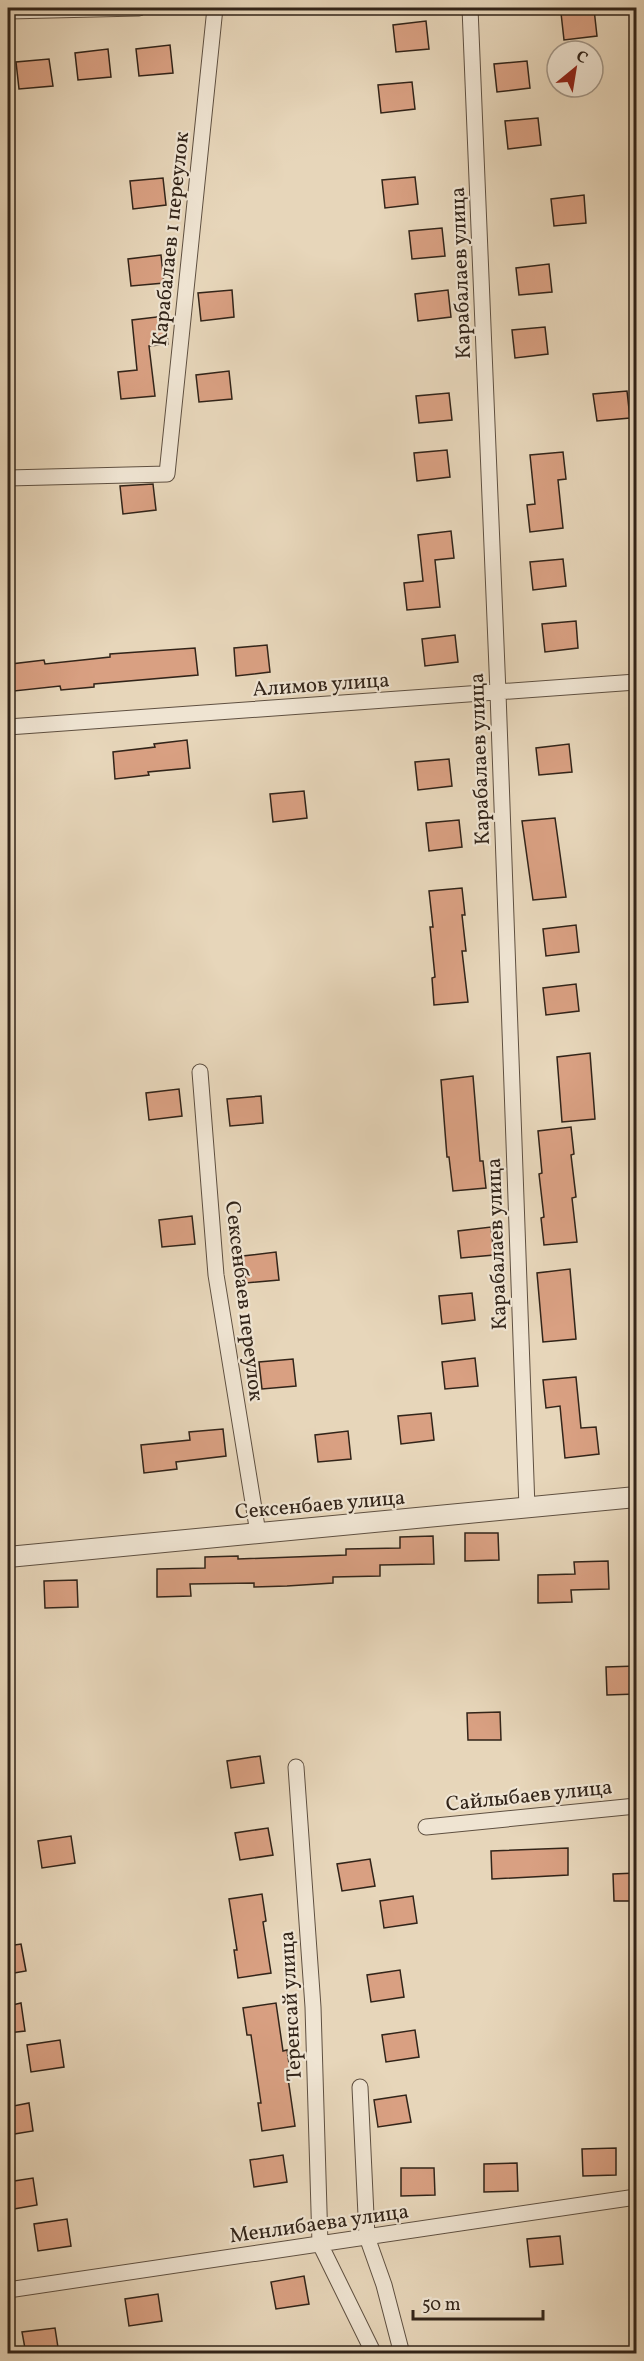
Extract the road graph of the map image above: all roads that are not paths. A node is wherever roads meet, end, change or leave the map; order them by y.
1 (139, 8) edge
2 (215, 8) edge
3 (470, 8) edge
4 (8, 11) edge
5 (8, 478) edge
6 (636, 682) edge
7 (498, 693) junction
8 (8, 727) edge
9 (200, 1072) dead end
10 (636, 1497) edge
11 (527, 1508) junction
12 (258, 1533) junction
13 (8, 1557) edge
14 (296, 1767) dead end
15 (636, 1806) edge
16 (426, 1827) dead end
17 (360, 2087) dead end
18 (636, 2197) edge
19 (367, 2237) junction
20 (320, 2244) junction
21 (8, 2290) edge
22 (374, 2354) edge
23 (402, 2354) edge

1 - 4 street
2 - 5 street, Карабалаев 1 переулок
3 - 7 street, Карабалаев улица
6 - 7 street, Алимов улица
7 - 8 street, Алимов улица
7 - 11 street, Карабалаев улица
9 - 12 street, Сексенбаев переулок
10 - 11 street, Сексенбаев улица
11 - 12 street, Сексенбаев улица
12 - 13 street, Сексенбаев улица
14 - 20 street, Теренсай улица
15 - 16 street, Сайлыбаев улица
17 - 19 street
18 - 19 street, Менлибаева улица
19 - 20 street, Менлибаева улица
19 - 23 street
20 - 21 street, Менлибаева улица
20 - 22 street

